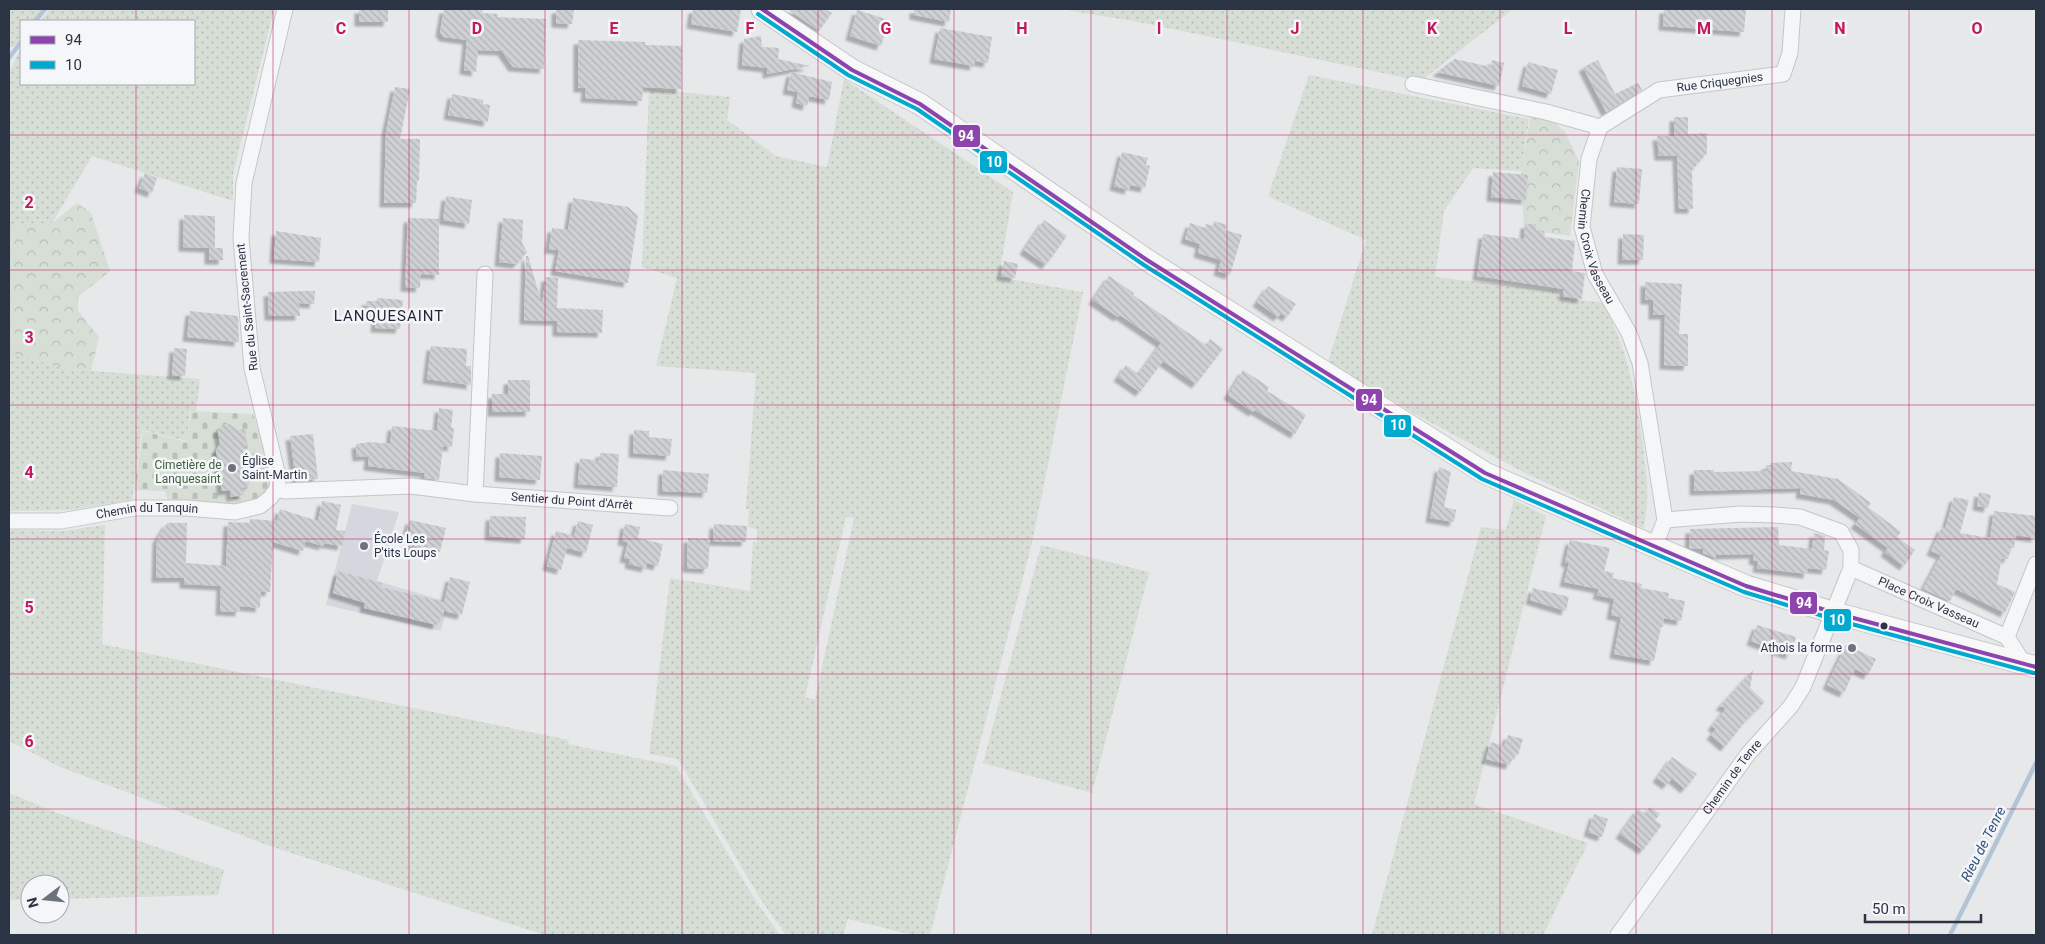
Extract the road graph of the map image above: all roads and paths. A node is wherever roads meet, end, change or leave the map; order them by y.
1 (286, 9) edge
2 (762, 9) edge
3 (1793, 9) edge
4 (1413, 84) dead end
5 (1600, 127) junction
6 (485, 274) dead end
7 (277, 489) junction
8 (475, 494) junction
9 (670, 508) dead end
10 (1665, 520) junction
11 (9, 521) edge
12 (1654, 548) junction
13 (2036, 564) edge
14 (1851, 568) junction
15 (1835, 613) junction
16 (2007, 638) junction
17 (2030, 665) edge
18 (1618, 935) edge

1 - 7 street, Rue du Saint-Sacrement
2 - 12 main road
3 - 5 street, Rue Criquegnies
4 - 5 street
5 - 10 street, Chemin Croix Vasseau
6 - 8 street
7 - 8 street
7 - 11 street, Chemin du Tanquin
8 - 9 street, Sentier du Point d'Arrêt
10 - 12 street
10 - 14 street
12 - 15 main road
13 - 16 street
14 - 15 street
14 - 16 street, Place Croix Vasseau
15 - 17 main road
15 - 18 street, Chemin de Tenre
16 - 17 street

